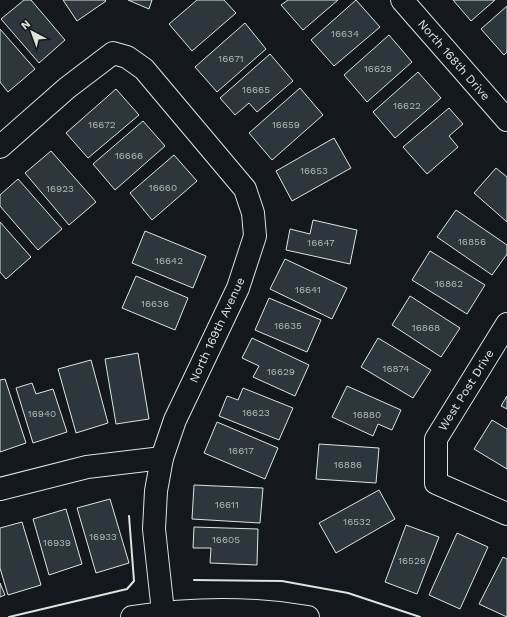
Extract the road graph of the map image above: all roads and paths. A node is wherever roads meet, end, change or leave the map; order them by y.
1 (402, 0) edge
2 (507, 120) edge
3 (0, 147) edge
4 (507, 324) edge
5 (162, 458) junction
6 (0, 489) edge
7 (507, 514) edge
8 (163, 612) junction
9 (132, 617) edge
10 (308, 617) edge

1 - 2 street, North 168th Drive
3 - 5 street, North 169th Avenue
4 - 7 street, West Post Drive
5 - 6 street
5 - 8 street, North 169th Avenue
8 - 9 street
8 - 10 street

